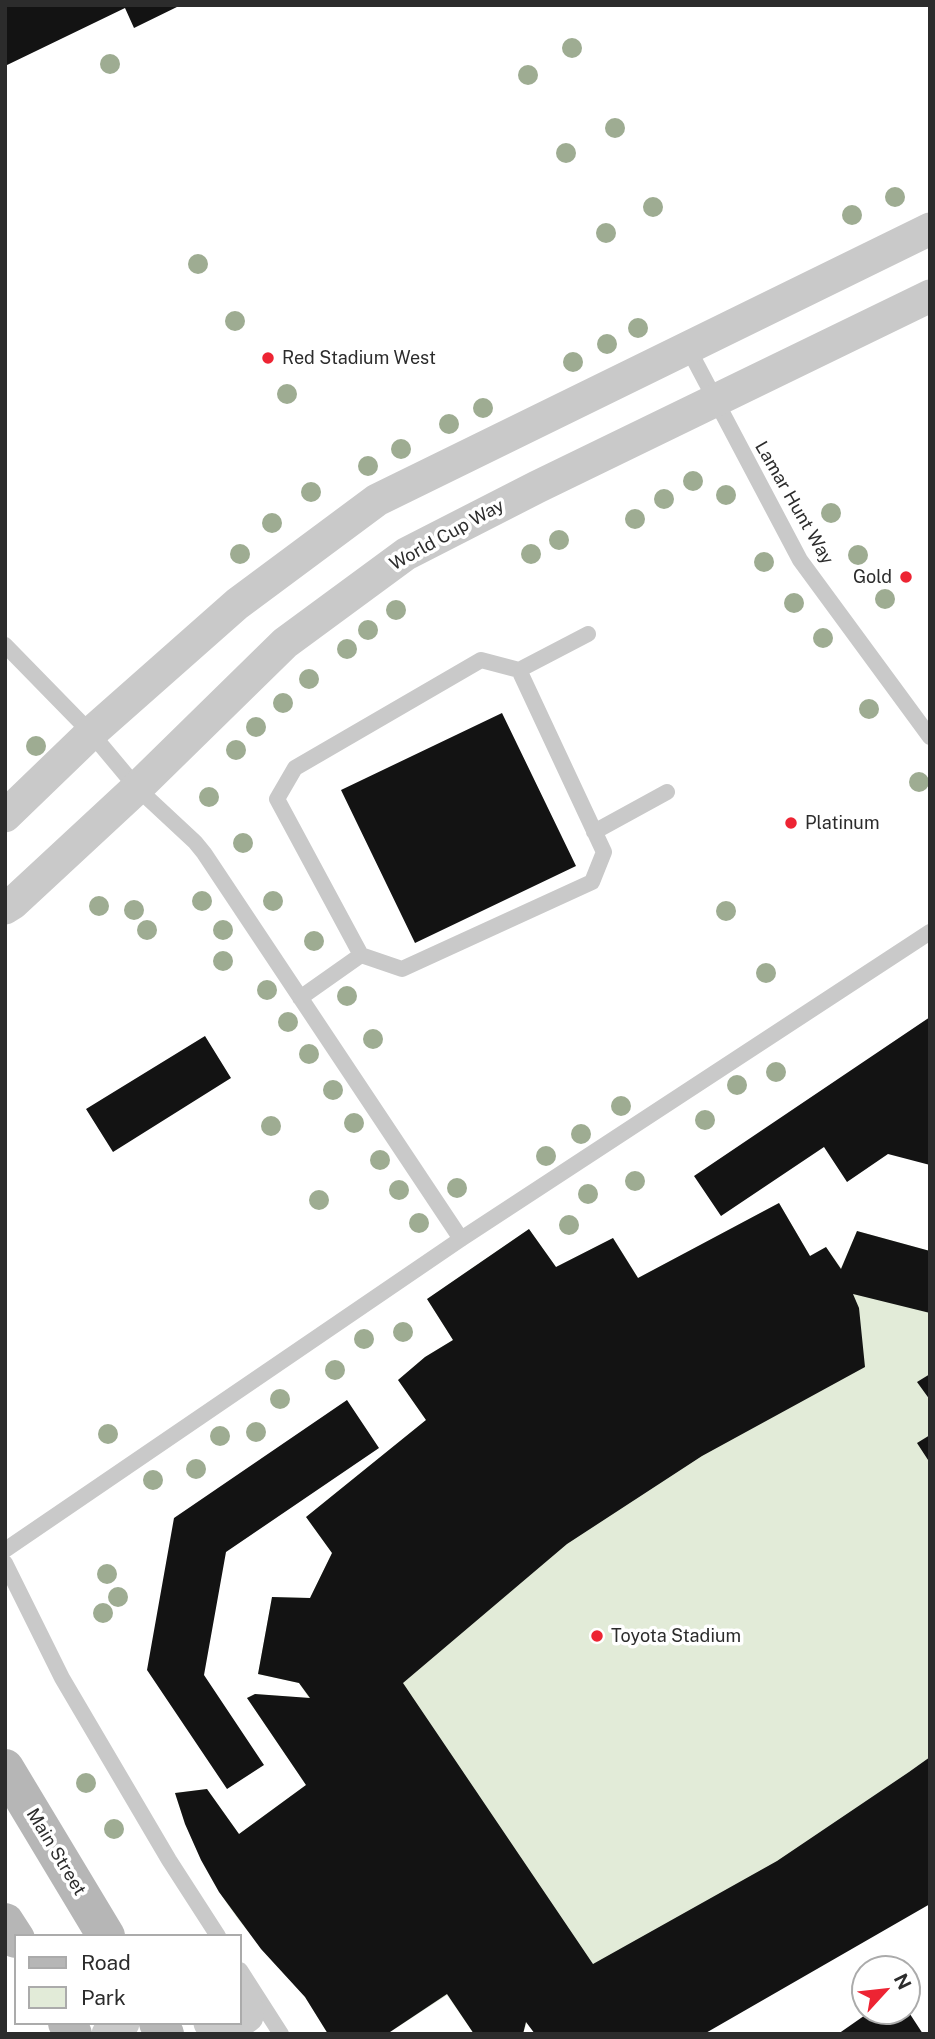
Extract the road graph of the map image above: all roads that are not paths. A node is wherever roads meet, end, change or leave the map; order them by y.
1 (930, 229) edge
2 (930, 296) edge
3 (688, 348) junction
4 (715, 401) junction
5 (587, 634) dead end
6 (5, 645) edge
7 (519, 670) junction
8 (90, 733) junction
9 (930, 737) edge
10 (137, 788) junction
11 (667, 792) dead end
12 (5, 816) edge
13 (594, 832) junction
14 (5, 908) edge
15 (930, 932) edge
16 (361, 955) junction
17 (300, 998) junction
18 (461, 1239) junction
19 (5, 1550) edge
20 (5, 1563) edge
21 (5, 1768) edge
22 (105, 1934) edge
23 (217, 1934) edge
24 (242, 2000) edge
25 (214, 2025) edge
26 (227, 2025) edge
27 (281, 2034) edge

1 - 3 street
2 - 4 street, World Cup Way
3 - 4 lane, Lamar Hunt Way
3 - 8 street
4 - 9 lane, Lamar Hunt Way
4 - 10 street, World Cup Way
5 - 7 lane
6 - 8 lane
7 - 13 lane
7 - 16 lane
8 - 10 lane
8 - 12 street
10 - 14 street, World Cup Way
10 - 17 lane
11 - 13 lane
13 - 16 lane
15 - 18 lane
16 - 17 lane
17 - 18 lane
18 - 19 lane
20 - 23 lane
21 - 22 main road, Main Street
24 - 27 lane
25 - 26 street

